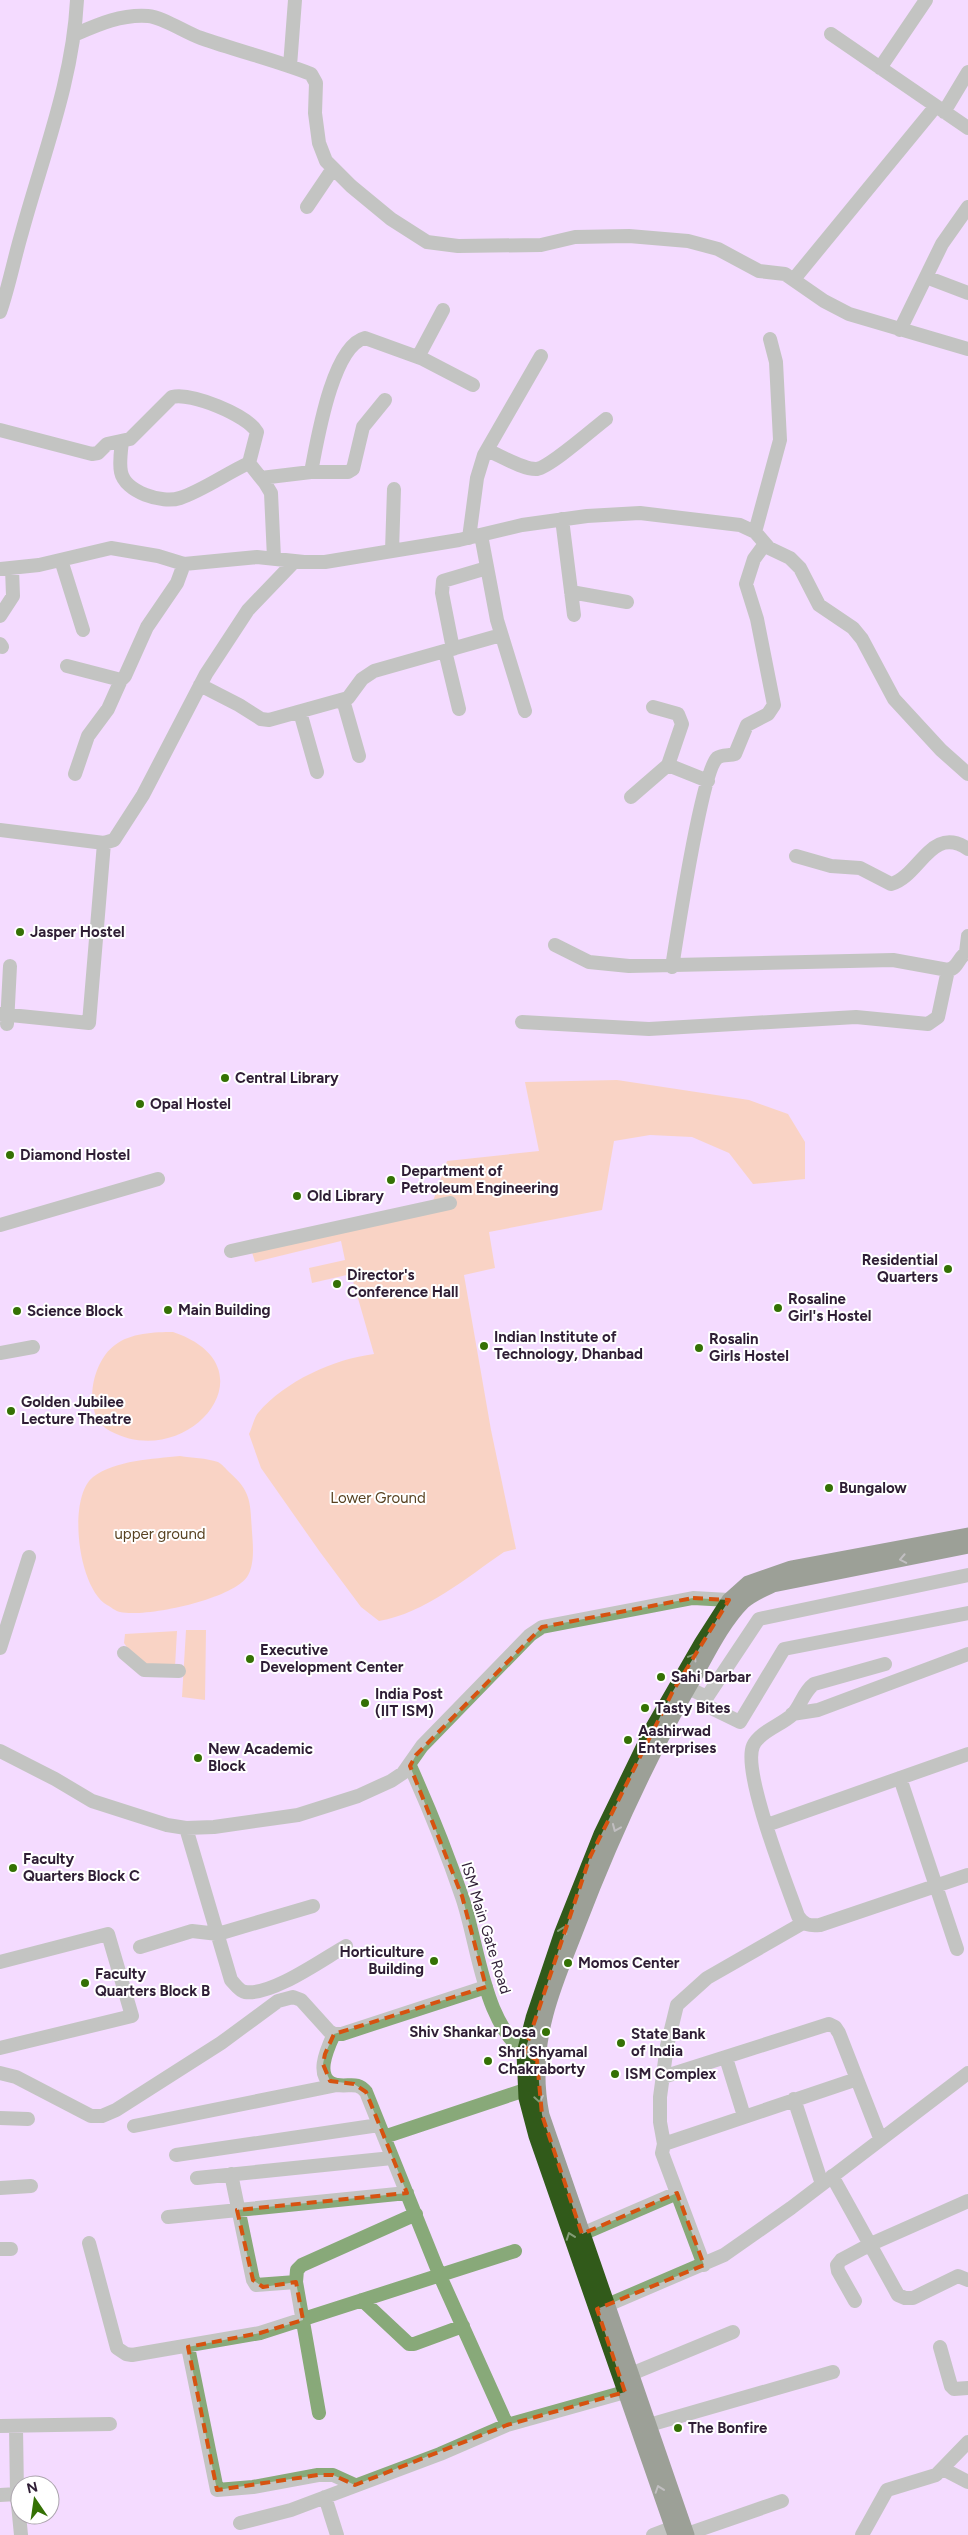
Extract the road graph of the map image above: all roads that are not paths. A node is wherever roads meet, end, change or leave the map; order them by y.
1 (77, 0) edge
2 (295, 0) edge
3 (926, 0) edge
4 (831, 34) dead end
5 (74, 35) junction
6 (290, 66) junction
7 (880, 68) junction
8 (968, 72) edge
9 (940, 109) junction
10 (968, 128) edge
11 (332, 170) junction
12 (307, 207) dead end
13 (968, 207) edge
14 (7, 265) edge
15 (926, 277) junction
16 (794, 279) junction
17 (968, 293) edge
18 (443, 310) dead end
19 (0, 312) edge
20 (900, 330) junction
21 (770, 339) dead end
22 (968, 349) edge
23 (541, 356) dead end
24 (418, 357) junction
25 (473, 385) dead end
26 (385, 400) dead end
27 (606, 419) dead end
28 (0, 430) edge
29 (122, 441) junction
30 (486, 450) junction
31 (249, 463) junction
32 (311, 472) junction
33 (261, 478) junction
34 (394, 488) dead end
35 (562, 519) junction
36 (755, 532) junction
37 (475, 536) junction
38 (765, 544) junction
39 (392, 551) junction
40 (274, 558) junction
41 (61, 560) junction
42 (295, 561) junction
43 (184, 564) junction
44 (6, 568) edge
45 (487, 568) junction
46 (571, 592) junction
47 (627, 602) dead end
48 (574, 615) dead end
49 (0, 616) edge
50 (83, 630) dead end
51 (501, 635) junction
52 (449, 650) junction
53 (67, 666) dead end
54 (120, 680) junction
55 (200, 685) junction
56 (343, 700) junction
57 (653, 707) dead end
58 (459, 709) dead end
59 (300, 712) junction
60 (525, 712) dead end
61 (359, 756) dead end
62 (668, 765) junction
63 (317, 772) dead end
64 (75, 774) dead end
65 (968, 774) edge
66 (708, 781) junction
67 (630, 797) dead end
68 (0, 830) edge
69 (104, 843) junction
70 (968, 849) edge
71 (796, 856) dead end
72 (968, 936) edge
73 (555, 944) dead end
74 (967, 952) edge
75 (10, 966) dead end
76 (672, 967) junction
77 (948, 970) junction
78 (5, 1018) edge
79 (522, 1022) dead end
80 (158, 1179) dead end
81 (450, 1203) dead end
82 (0, 1225) edge
83 (231, 1251) dead end
84 (33, 1347) dead end
85 (0, 1353) edge
86 (968, 1535) edge
87 (968, 1546) edge
88 (29, 1557) dead end
89 (968, 1575) edge
90 (729, 1600) junction
91 (968, 1613) edge
92 (0, 1648) edge
93 (124, 1653) dead end
94 (968, 1654) edge
95 (885, 1664) dead end
96 (179, 1671) dead end
97 (688, 1688) junction
98 (707, 1697) junction
99 (792, 1714) junction
100 (0, 1751) edge
101 (968, 1754) edge
102 (410, 1766) junction
103 (900, 1778) junction
104 (767, 1825) junction
105 (186, 1828) junction
106 (968, 1875) edge
107 (936, 1887) junction
108 (313, 1906) dead end
109 (803, 1923) junction
110 (218, 1934) junction
111 (346, 1946) dead end
112 (140, 1947) dead end
113 (957, 1949) dead end
114 (0, 1962) edge
115 (486, 1987) junction
116 (334, 2034) junction
117 (0, 2048) edge
118 (531, 2057) junction
119 (726, 2058) junction
120 (0, 2073) edge
121 (968, 2073) edge
122 (663, 2077) junction
123 (857, 2078) junction
124 (337, 2085) junction
125 (525, 2090) junction
126 (794, 2099) junction
127 (744, 2116) junction
128 (0, 2118) edge
129 (28, 2119) dead end
130 (134, 2126) dead end
131 (382, 2131) junction
132 (880, 2138) junction
133 (664, 2144) junction
134 (176, 2155) dead end
135 (392, 2158) junction
136 (231, 2174) junction
137 (197, 2178) dead end
138 (827, 2180) junction
139 (31, 2186) dead end
140 (0, 2188) edge
141 (407, 2193) junction
142 (677, 2193) junction
143 (968, 2201) edge
144 (237, 2210) junction
145 (416, 2214) junction
146 (168, 2217) dead end
147 (582, 2234) junction
148 (89, 2243) dead end
149 (870, 2244) junction
150 (515, 2251) dead end
151 (704, 2265) junction
152 (440, 2276) junction
153 (968, 2280) edge
154 (296, 2282) junction
155 (362, 2300) junction
156 (855, 2301) dead end
157 (602, 2308) junction
158 (303, 2320) junction
159 (463, 2326) junction
160 (734, 2332) dead end
161 (188, 2347) junction
162 (940, 2347) dead end
163 (833, 2372) dead end
164 (631, 2374) junction
165 (968, 2388) edge
166 (625, 2392) junction
167 (319, 2413) dead end
168 (110, 2424) dead end
169 (507, 2425) junction
170 (649, 2425) junction
171 (0, 2426) edge
172 (16, 2427) junction
173 (968, 2442) edge
174 (943, 2469) junction
175 (17, 2475) edge
176 (968, 2482) edge
177 (354, 2485) junction
178 (325, 2497) junction
179 (782, 2501) dead end
180 (240, 2523) dead end
181 (681, 2532) edge
182 (337, 2535) edge
183 (652, 2535) edge
184 (862, 2535) edge

1 - 5 street
2 - 6 street
3 - 7 street
4 - 7 street
5 - 6 street
5 - 14 street
6 - 11 street
7 - 9 street
8 - 9 street
9 - 10 street
9 - 16 street
11 - 12 street
11 - 16 street
13 - 15 street
14 - 19 street
15 - 17 street
15 - 20 street
16 - 20 street
18 - 24 street
20 - 22 street
21 - 36 street
23 - 30 street
24 - 25 street
24 - 32 street
26 - 32 street
27 - 30 street
28 - 29 street
29 - 31 street
29 - 31 street
30 - 37 street
31 - 33 street
32 - 33 street
33 - 40 street
34 - 39 street
35 - 36 street
35 - 37 street
35 - 46 street
36 - 38 street
37 - 39 street
37 - 45 street
38 - 65 street
38 - 66 street
39 - 42 street
40 - 42 street
40 - 43 street
41 - 43 street
41 - 44 street
41 - 50 street
42 - 55 street
43 - 54 street
44 - 49 street
45 - 51 street
45 - 52 street
46 - 47 street
46 - 48 street
51 - 52 street
51 - 60 street
52 - 56 street
52 - 58 street
53 - 54 street
54 - 64 street
55 - 59 street
55 - 69 street
56 - 59 street
56 - 61 street
57 - 62 street
59 - 63 street
62 - 66 street
62 - 67 street
66 - 76 street
68 - 69 street
69 - 78 street
70 - 71 street
72 - 74 street
73 - 76 street
74 - 77 street
75 - 78 street
76 - 77 street
77 - 79 street
80 - 82 street
81 - 83 street
84 - 85 street
86 - 90 highway
87 -> 97 highway
88 - 92 street
89 - 98 street
90 - 102 street
118 -> 90 highway
91 - 98 street
93 - 96 street
94 - 99 street
95 - 99 street
97 - 98 street
97 -> 118 highway
99 - 104 street
100 - 105 street
101 - 103 street
102 - 105 street
102 - 115 street, ISM Main Gate Road
103 - 104 street
103 - 107 street
104 - 109 street
105 - 110 street
106 - 107 street
107 - 109 street
107 - 113 street
108 - 110 street
109 - 122 street
110 - 111 street
110 - 112 street
114 - 117 street
115 - 116 street
115 - 118 street, ISM Main Gate Road
116 - 120 street
116 - 124 street
118 - 125 highway
118 -> 147 highway
119 - 122 street
119 - 123 street
119 - 127 street
121 - 132 street
122 - 133 street
123 - 126 street
123 - 132 street
124 - 130 street
124 - 131 street
125 - 131 street
157 -> 125 highway
126 - 127 street
126 - 138 street
127 - 133 street
128 - 129 street
131 - 134 street
131 - 135 street
132 - 138 street
133 - 142 street
135 - 136 street
135 - 141 street
136 - 137 street
136 - 144 street
138 - 149 street
138 - 151 street
139 - 140 street
141 - 144 street
141 - 145 street
142 - 147 street
142 - 151 street
143 - 149 street
144 - 146 street
144 - 154 street
145 - 152 street
145 - 154 street
147 - 157 highway
148 - 161 street
149 - 153 street
149 - 156 street
150 - 152 street
151 - 157 street
152 - 155 street
152 - 159 street
154 - 158 street
155 - 158 street
155 - 159 street
157 - 164 highway
157 - 166 highway
158 - 161 street
158 - 167 street
159 - 169 street
160 - 164 street
161 - 177 street
162 - 165 street
163 - 170 street
164 - 170 highway
166 - 169 street
181 -> 166 highway
168 - 172 street
169 - 177 street
170 - 181 highway
171 - 172 street
172 - 175 street
173 - 174 street
174 - 176 street
174 - 184 street
177 - 178 street
178 - 180 street
178 - 182 street
179 - 181 street
181 - 183 street

